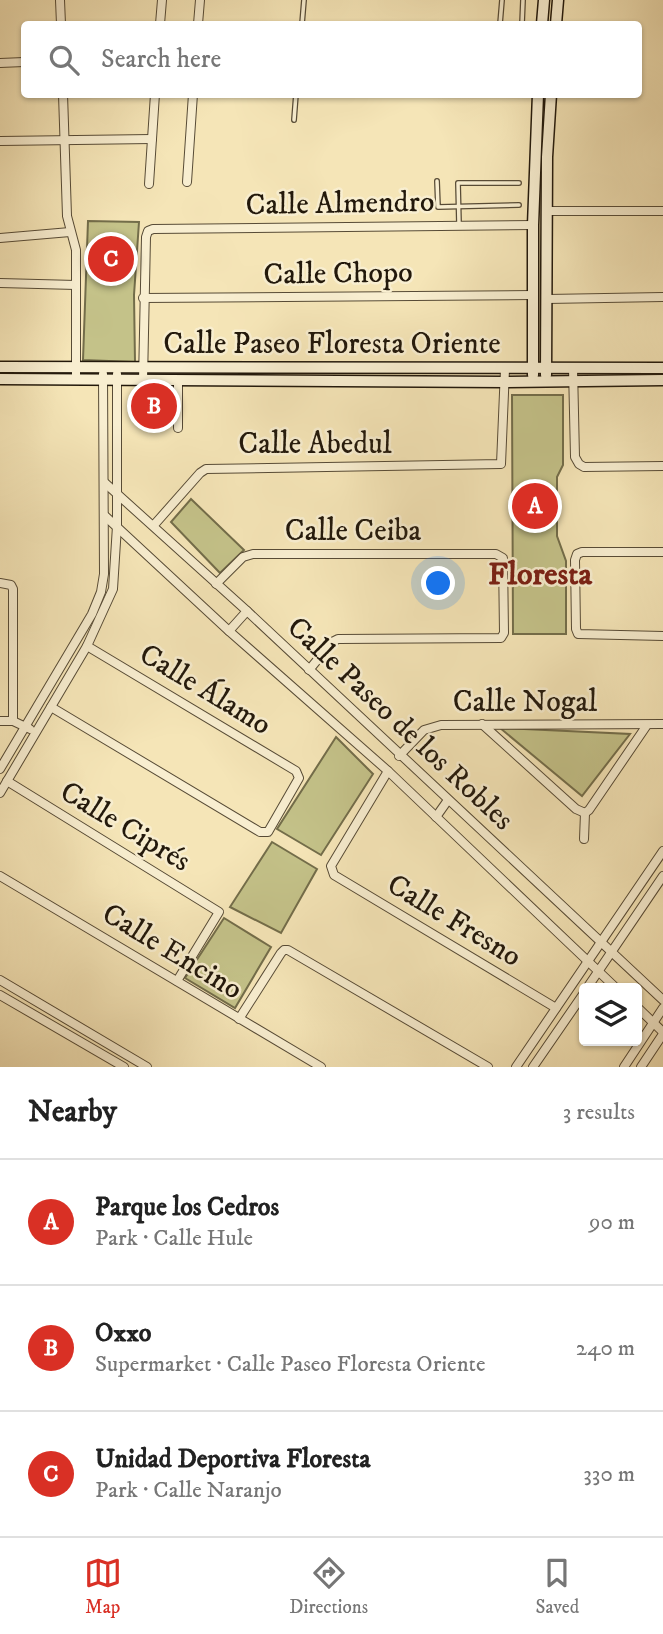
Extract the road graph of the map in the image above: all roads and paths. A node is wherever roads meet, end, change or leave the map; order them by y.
1 (60, 0) edge
2 (162, 0) edge
3 (200, 0) edge
4 (304, 0) edge
5 (502, 0) edge
6 (523, 0) edge
7 (544, 0) edge
8 (558, 0) edge
9 (61, 21) edge
10 (160, 21) edge
11 (198, 21) edge
12 (302, 21) edge
13 (500, 21) edge
14 (522, 21) edge
15 (542, 21) edge
16 (556, 21) edge
17 (0, 62) edge
18 (21, 62) edge
19 (63, 98) edge
20 (155, 98) edge
21 (193, 98) edge
22 (296, 98) edge
23 (538, 98) edge
24 (551, 98) edge
25 (294, 120) dead end
26 (152, 139) junction
27 (64, 140) junction
28 (0, 141) edge
29 (437, 181) dead end
30 (187, 182) dead end
31 (519, 183) dead end
32 (149, 184) dead end
33 (519, 205) dead end
34 (459, 206) junction
35 (663, 211) edge
36 (547, 212) junction
37 (533, 225) junction
38 (459, 226) junction
39 (70, 232) junction
40 (0, 238) edge
41 (547, 263) junction
42 (533, 264) junction
43 (0, 284) edge
44 (76, 285) junction
45 (533, 295) junction
46 (663, 297) edge
47 (144, 298) junction
48 (547, 299) junction
49 (0, 367) edge
50 (546, 368) junction
51 (573, 368) junction
52 (663, 368) edge
53 (370, 369) junction
54 (505, 369) junction
55 (533, 369) junction
56 (76, 374) junction
57 (103, 374) junction
58 (117, 374) junction
59 (143, 375) junction
60 (0, 379) edge
61 (663, 380) edge
62 (178, 381) junction
63 (547, 381) junction
64 (573, 381) junction
65 (370, 382) junction
66 (505, 382) junction
67 (534, 382) junction
68 (178, 428) dead end
69 (663, 466) edge
70 (105, 483) junction
71 (117, 494) junction
72 (105, 516) junction
73 (153, 525) junction
74 (117, 526) junction
75 (663, 552) edge
76 (0, 583) edge
77 (216, 584) junction
78 (247, 611) junction
79 (229, 631) junction
80 (663, 636) edge
81 (87, 646) junction
82 (309, 670) junction
83 (51, 706) junction
84 (0, 721) edge
85 (13, 721) junction
86 (482, 724) junction
87 (647, 724) junction
88 (663, 724) edge
89 (26, 726) junction
90 (36, 733) junction
91 (399, 756) junction
92 (0, 769) edge
93 (388, 771) junction
94 (7, 781) junction
95 (0, 793) edge
96 (448, 800) junction
97 (585, 813) junction
98 (436, 817) junction
99 (584, 839) dead end
100 (663, 851) edge
101 (0, 876) edge
102 (663, 876) edge
103 (602, 942) junction
104 (614, 952) junction
105 (587, 963) junction
106 (598, 972) junction
107 (0, 981) edge
108 (177, 981) junction
109 (590, 983) edge
110 (610, 983) edge
111 (0, 995) edge
112 (579, 1000) edge
113 (663, 1000) edge
114 (556, 1008) junction
115 (663, 1008) edge
116 (642, 1012) edge
117 (239, 1019) junction
118 (653, 1023) junction
119 (663, 1033) edge
120 (131, 1057) junction
121 (124, 1067) edge
122 (147, 1067) edge
123 (321, 1067) edge
124 (488, 1067) edge
125 (516, 1067) edge
126 (533, 1067) edge
127 (624, 1067) edge
128 (641, 1067) edge

1 - 9 street
2 - 10 street
3 - 11 street
4 - 12 lane
5 - 13 lane
6 - 14 lane
7 - 15 main road
8 - 16 main road
17 - 18 street
19 - 27 street
20 - 26 street
21 - 30 street
22 - 25 lane
23 - 37 main road
24 - 36 main road
26 - 27 street
26 - 32 street
27 - 28 street
27 - 39 street
29 - 34 lane
31 - 34 lane
33 - 34 lane
34 - 38 lane
35 - 36 street
36 - 41 main road
37 - 38 street, Calle Almendro
37 - 42 main road
38 - 47 street, Calle Almendro
39 - 40 street
39 - 44 street
41 - 42 street
41 - 48 main road
42 - 45 main road
43 - 44 street
44 - 56 street
45 - 47 street, Calle Chopo
45 - 55 main road
46 - 48 street
47 - 59 street
48 - 50 main road
49 - 56 main road, Calle Paseo Floresta Oriente
50 - 51 main road, Calle Paseo Floresta Oriente
50 - 55 main road, Calle Paseo Floresta Oriente
50 - 63 main road
51 - 52 main road, Calle Paseo Floresta Oriente
51 - 64 street
53 - 54 main road, Calle Paseo Floresta Oriente
53 - 59 main road, Calle Paseo Floresta Oriente
53 - 65 main road
54 - 55 main road, Calle Paseo Floresta Oriente
54 - 66 street
55 - 67 main road
56 - 57 main road, Calle Paseo Floresta Oriente
56 - 60 main road, Calle Paseo Floresta Oriente
57 - 58 main road, Calle Paseo Floresta Oriente
57 - 70 street
58 - 59 main road, Calle Paseo Floresta Oriente
58 - 71 street
59 - 62 main road, Calle Paseo Floresta Oriente
61 - 64 main road, Calle Paseo Floresta Oriente
62 - 65 main road, Calle Paseo Floresta Oriente
62 - 68 street
63 - 64 main road, Calle Paseo Floresta Oriente
63 - 67 main road, Calle Paseo Floresta Oriente
64 - 69 street
65 - 66 main road, Calle Paseo Floresta Oriente
66 - 67 main road, Calle Paseo Floresta Oriente
66 - 73 street, Calle Abedul
70 - 71 street, Calle Paseo de los Robles
70 - 72 street
71 - 73 street, Calle Paseo de los Robles
71 - 74 street
72 - 74 street, Calle Paseo de los Robles
72 - 89 street
73 - 77 street, Calle Paseo de los Robles
74 - 79 street, Calle Paseo de los Robles
74 - 81 street
75 - 80 street
76 - 85 street
77 - 78 street, Calle Paseo de los Robles
77 - 82 street, Calle Ceiba
78 - 79 street
78 - 82 street, Calle Paseo de los Robles
79 - 93 street, Calle Paseo de los Robles
81 - 83 street
81 - 83 street, Calle Álamo
82 - 91 street, Calle Paseo de los Robles
83 - 90 street
84 - 85 street
85 - 89 street
86 - 87 street, Calle Nogal
86 - 91 street, Calle Nogal
86 - 97 street
87 - 88 street, Calle Nogal
87 - 97 street
89 - 90 street
89 - 92 street
90 - 94 street
91 - 96 street, Calle Paseo de los Robles
93 - 98 street, Calle Paseo de los Robles
93 - 114 street, Calle Fresno
94 - 95 street
94 - 108 street, Calle Ciprés
96 - 98 street
96 - 103 street, Calle Paseo de los Robles
97 - 99 street
98 - 105 street, Calle Paseo de los Robles
100 - 103 street
101 - 108 street, Calle Encino
102 - 104 street
103 - 104 street, Calle Paseo de los Robles
103 - 105 street
104 - 106 street
104 - 113 street, Calle Paseo de los Robles
105 - 106 street, Calle Paseo de los Robles
105 - 114 street
106 - 109 street
106 - 110 street, Calle Paseo de los Robles
107 - 120 street
108 - 117 street, Calle Encino
111 - 121 street
112 - 126 street
114 - 125 street
115 - 118 street
116 - 118 street
117 - 123 street, Calle Encino
117 - 124 street
118 - 119 street
118 - 127 street
119 - 128 street
120 - 121 street
120 - 122 street

